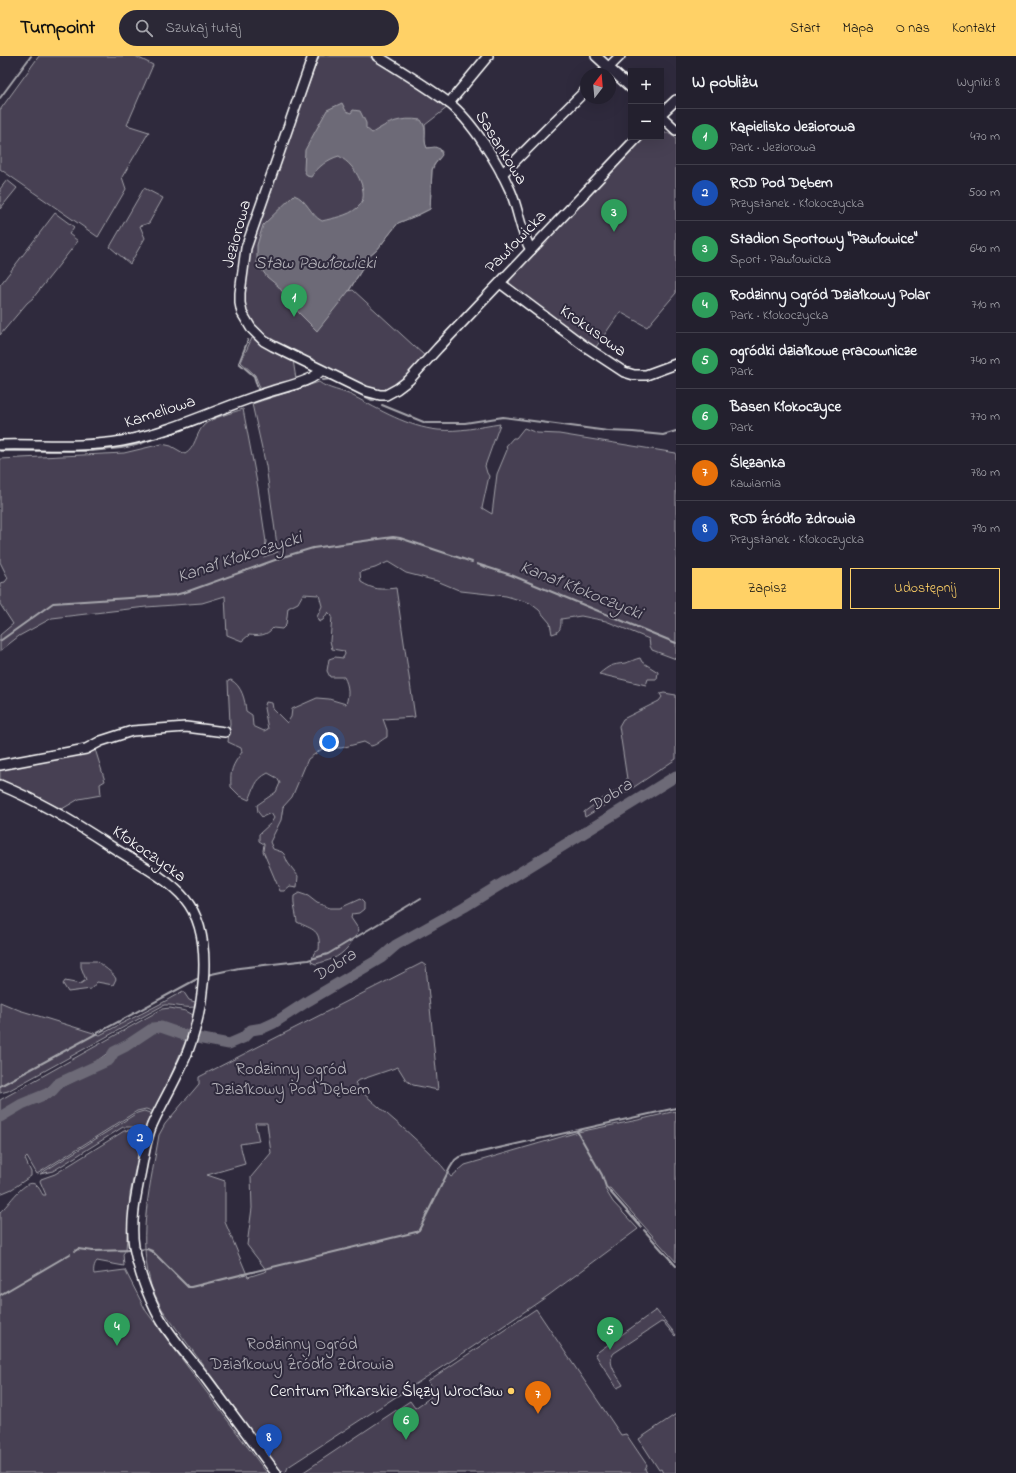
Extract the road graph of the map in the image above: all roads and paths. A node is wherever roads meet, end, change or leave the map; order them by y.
1 (313, 56) edge
2 (377, 56) edge
3 (488, 56) edge
4 (596, 56) edge
5 (620, 56) edge
6 (390, 59) edge
7 (603, 68) edge
8 (608, 68) edge
9 (616, 78) edge
10 (628, 86) edge
11 (580, 96) edge
12 (676, 100) edge
13 (449, 103) junction
14 (664, 112) edge
15 (664, 118) edge
16 (676, 130) edge
17 (635, 140) edge
18 (502, 174) junction
19 (531, 250) junction
20 (500, 282) junction
21 (676, 364) edge
22 (321, 370) junction
23 (419, 370) joint
24 (0, 445) edge
25 (225, 732) dead end
26 (0, 765) edge
27 (0, 785) edge
28 (276, 1473) edge

1 - 22 street, Jeziorowa
2 - 6 street, Sasankowa
3 - 13 street
4 - 7 street
5 - 8 street
6 - 13 street, Sasankowa
9 - 10 street
11 - 18 street
12 - 14 street
13 - 18 street, Sasankowa
15 - 16 street
17 - 19 street, Pawłowicka
18 - 19 street, Sasankowa
19 - 20 street, Pawłowicka
20 - 21 street, Krokusowa
20 - 23 street, Pawłowicka
22 - 23 street, Jeziorowa
22 - 24 street, Kameliowa
25 - 26 street
27 - 28 street, Kłokoczycka

